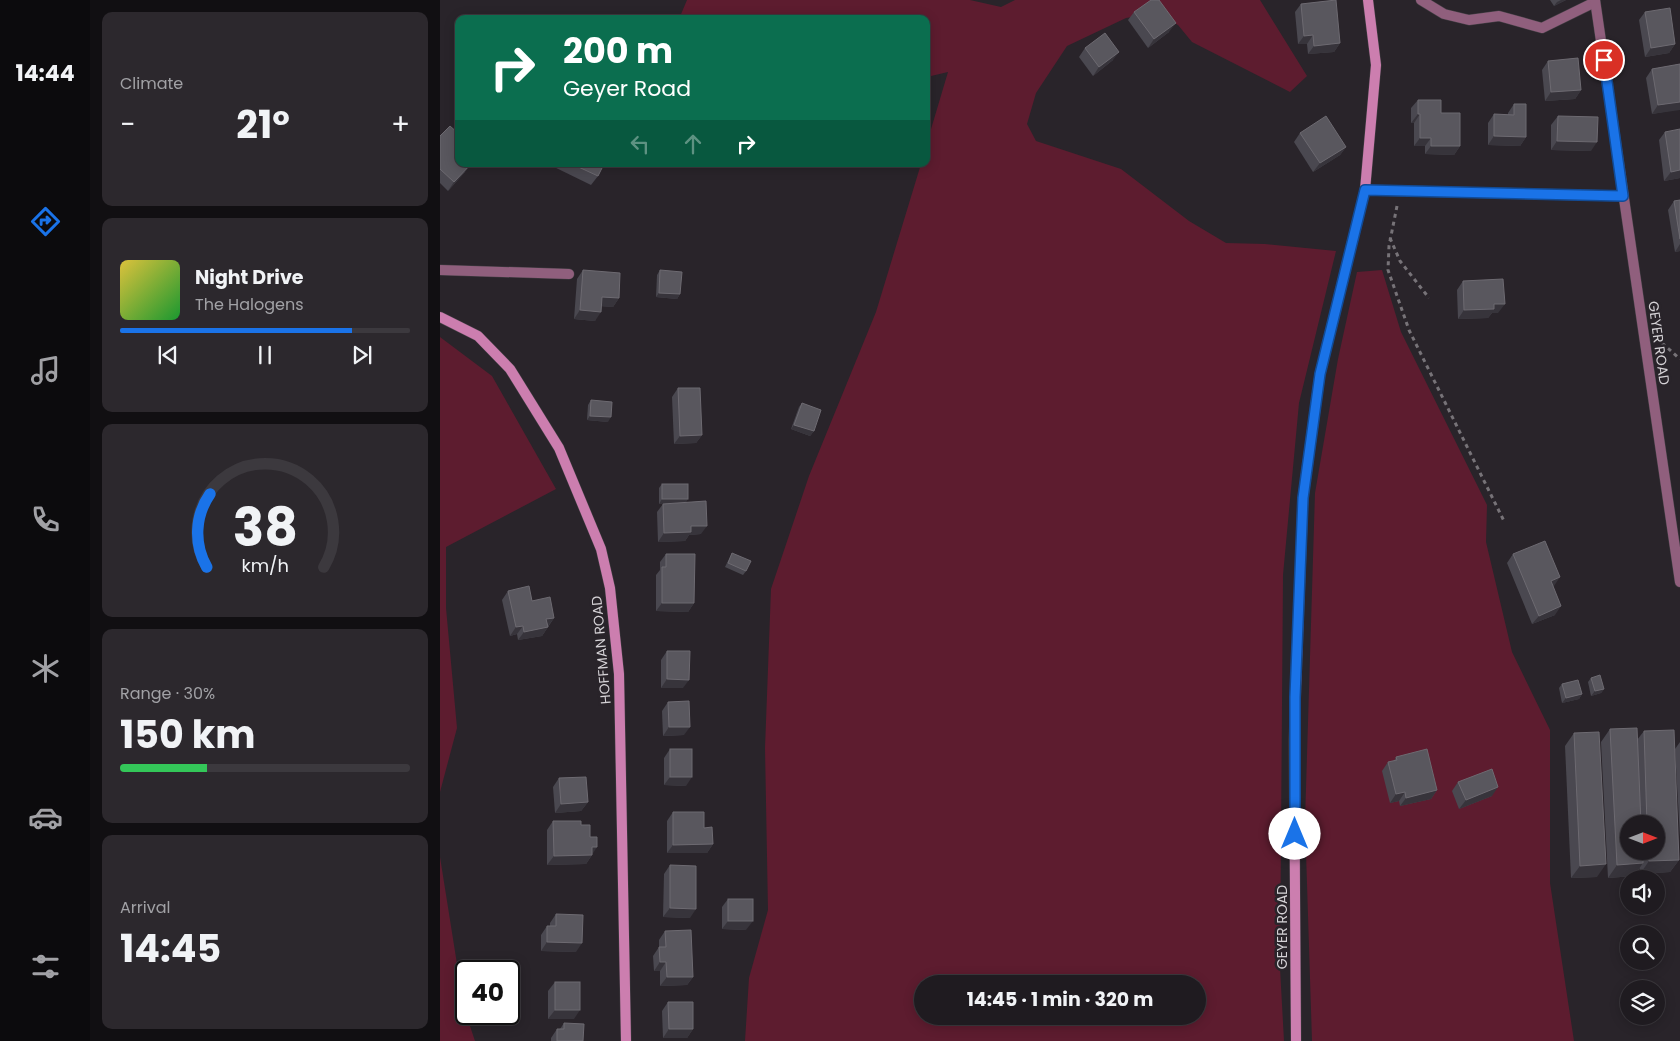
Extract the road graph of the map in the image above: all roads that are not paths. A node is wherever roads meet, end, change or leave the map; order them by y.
1 (1368, 0) edge
2 (1421, 0) edge
3 (1595, 1) edge
4 (1365, 190) junction
5 (1623, 196) junction
6 (440, 270) edge
7 (569, 274) dead end
8 (440, 317) edge
9 (1680, 582) edge
10 (626, 1041) edge
11 (1296, 1041) edge

1 - 4 street, GEYER ROAD
2 - 3 street
3 - 5 street, GEYER ROAD
4 - 5 street
4 - 11 street, GEYER ROAD
5 - 9 street, GEYER ROAD
6 - 7 street
8 - 10 street, HOFFMAN ROAD

